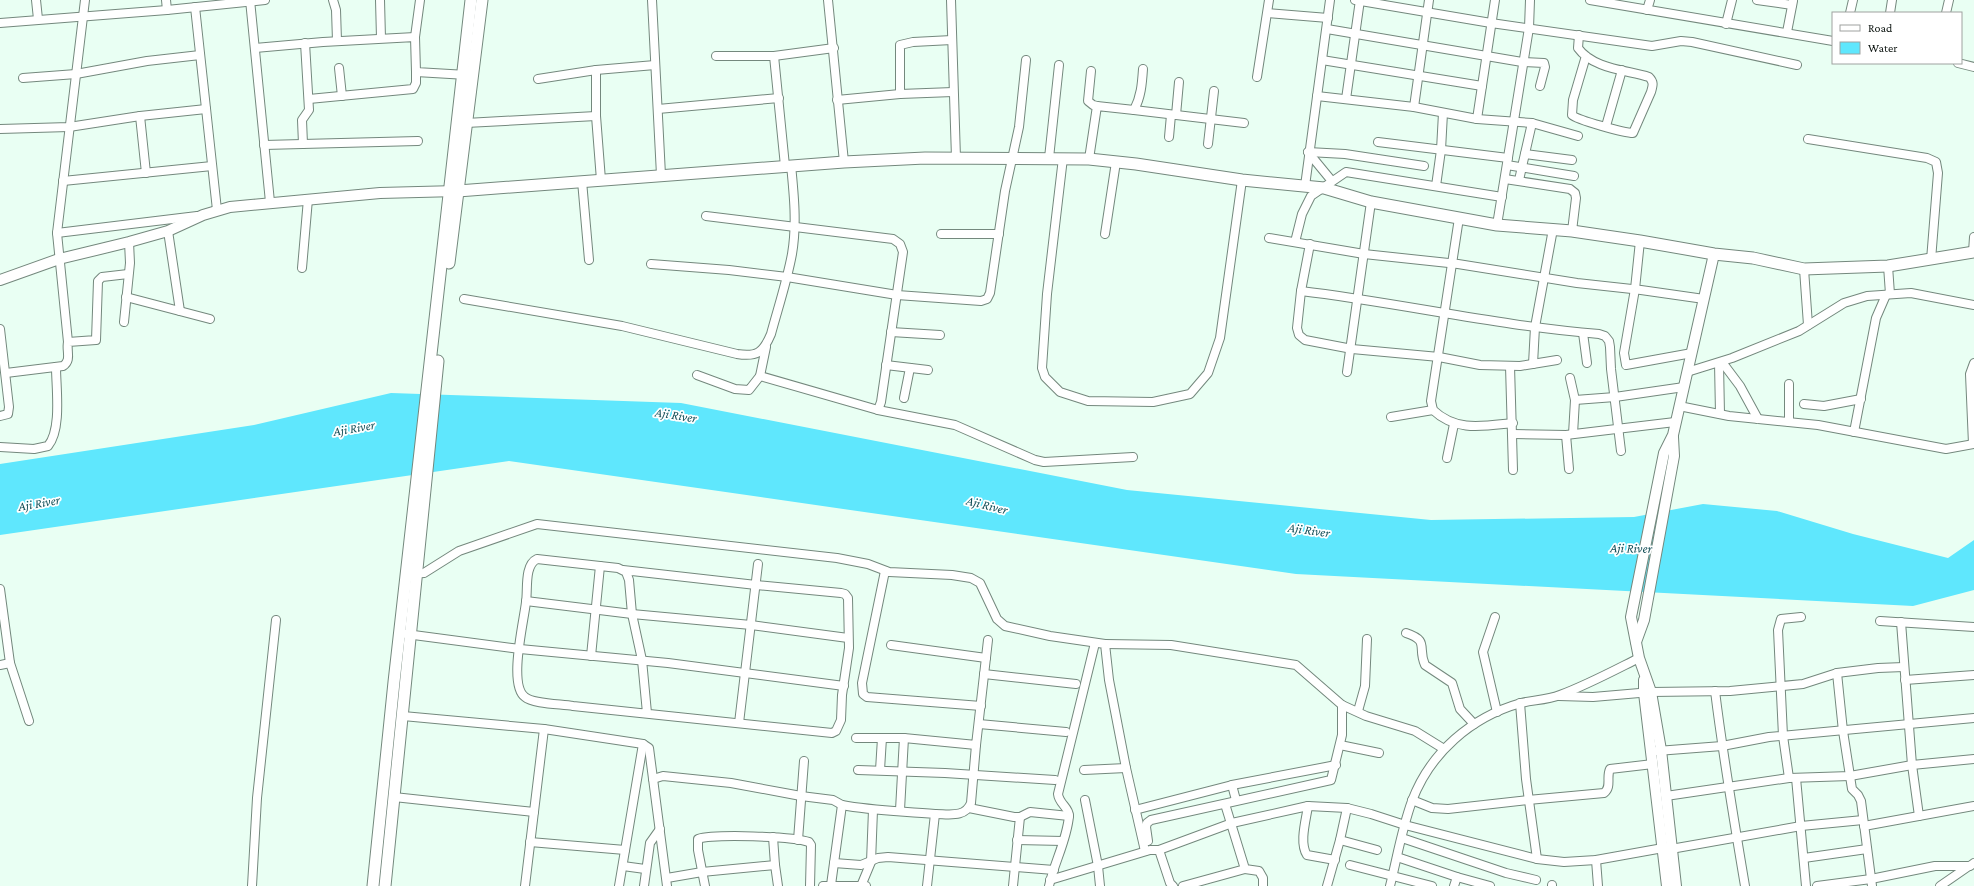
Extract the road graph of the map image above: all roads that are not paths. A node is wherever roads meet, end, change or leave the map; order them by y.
1 (36, 0) edge
2 (85, 0) edge
3 (166, 0) edge
4 (265, 0) edge
5 (333, 0) edge
6 (380, 0) edge
7 (420, 0) edge
8 (471, 0) edge
9 (482, 0) edge
10 (652, 0) edge
11 (828, 0) edge
12 (951, 0) edge
13 (1270, 0) edge
14 (1330, 0) edge
15 (1359, 0) edge
16 (1429, 0) edge
17 (1495, 0) edge
18 (1530, 0) edge
19 (1590, 0) edge
20 (1650, 0) edge
21 (1732, 0) edge
22 (1757, 0) edge
23 (1853, 0) edge
24 (1892, 0) edge
25 (1949, 0) edge
26 (250, 1) edge
27 (1604, 1) edge
28 (1793, 2) edge
29 (195, 7) junction
30 (167, 10) junction
31 (1647, 10) junction
32 (1427, 12) junction
33 (1850, 12) edge
34 (1890, 12) edge
35 (1946, 12) edge
36 (1268, 13) junction
37 (84, 17) junction
38 (1328, 18) junction
39 (38, 19) junction
40 (0, 23) edge
41 (1492, 23) junction
42 (1726, 24) junction
43 (1528, 28) junction
44 (1327, 29) junction
45 (1787, 32) junction
46 (1356, 34) junction
47 (1579, 35) junction
48 (415, 37) junction
49 (381, 38) junction
50 (952, 40) junction
51 (336, 41) junction
52 (1832, 41) edge
53 (305, 43) junction
54 (1423, 44) junction
55 (255, 48) junction
56 (834, 48) junction
57 (200, 55) junction
58 (716, 56) dead end
59 (774, 56) junction
60 (1487, 56) junction
61 (1586, 56) junction
62 (1026, 60) dead end
63 (1322, 60) junction
64 (1522, 62) junction
65 (1352, 64) junction
66 (1962, 64) edge
67 (1059, 65) dead end
68 (1797, 65) dead end
69 (655, 66) junction
70 (1974, 67) edge
71 (339, 68) dead end
72 (1143, 69) dead end
73 (596, 70) junction
74 (1622, 70) junction
75 (1091, 71) dead end
76 (416, 72) junction
77 (76, 74) junction
78 (467, 75) junction
79 (1419, 76) junction
80 (1257, 77) dead end
81 (23, 78) dead end
82 (538, 79) dead end
83 (1179, 82) dead end
84 (1482, 86) junction
85 (1540, 86) dead end
86 (1214, 91) dead end
87 (953, 92) junction
88 (900, 94) junction
89 (342, 96) junction
90 (1317, 96) junction
91 (779, 98) junction
92 (309, 99) junction
93 (1346, 99) junction
94 (837, 100) junction
95 (1097, 106) junction
96 (1414, 107) junction
97 (658, 108) junction
98 (206, 109) junction
99 (1134, 110) junction
100 (1443, 113) junction
101 (1174, 115) junction
102 (140, 116) junction
103 (596, 116) junction
104 (1211, 119) junction
105 (1477, 119) junction
106 (1514, 121) junction
107 (466, 123) junction
108 (1244, 123) dead end
109 (1532, 123) junction
110 (1606, 126) junction
111 (69, 127) junction
112 (0, 129) edge
113 (1578, 136) dead end
114 (1169, 137) dead end
115 (1808, 138) dead end
116 (418, 141) dead end
117 (1378, 142) dead end
118 (304, 144) junction
119 (1208, 144) dead end
120 (264, 145) junction
121 (1441, 150) junction
122 (1308, 152) junction
123 (1525, 154) junction
124 (956, 158) junction
125 (1049, 158) junction
126 (1063, 158) junction
127 (1013, 159) junction
128 (1089, 159) junction
129 (1572, 160) dead end
130 (844, 162) junction
131 (1116, 162) junction
132 (1507, 162) junction
133 (212, 166) junction
134 (788, 166) junction
135 (1424, 166) dead end
136 (1522, 168) junction
137 (146, 173) junction
138 (661, 175) junction
139 (1574, 176) dead end
140 (1505, 179) junction
141 (601, 180) junction
142 (1242, 180) junction
143 (1519, 180) junction
144 (63, 181) junction
145 (582, 181) junction
146 (1327, 184) junction
147 (1305, 186) junction
148 (1436, 186) junction
149 (453, 191) junction
150 (1502, 197) junction
151 (308, 199) junction
152 (270, 202) junction
153 (1371, 202) junction
154 (218, 210) junction
155 (203, 215) junction
156 (706, 216) dead end
157 (1459, 218) junction
158 (1497, 225) junction
159 (794, 226) junction
160 (1553, 229) junction
161 (168, 230) junction
162 (1572, 231) junction
163 (57, 233) junction
164 (941, 234) dead end
165 (999, 234) junction
166 (1105, 234) dead end
167 (1974, 237) edge
168 (1269, 238) dead end
169 (1640, 241) junction
170 (129, 242) junction
171 (1295, 242) junction
172 (1310, 244) junction
173 (1974, 252) edge
174 (1364, 254) junction
175 (1714, 254) junction
176 (59, 259) junction
177 (589, 260) dead end
178 (1931, 260) junction
179 (651, 264) dead end
180 (1453, 264) junction
181 (1888, 266) junction
182 (302, 268) dead end
183 (1804, 269) junction
184 (128, 274) junction
185 (787, 276) junction
186 (1542, 278) junction
187 (0, 280) edge
188 (1635, 290) junction
189 (1301, 291) junction
190 (1888, 294) junction
191 (897, 295) junction
192 (126, 298) junction
193 (1358, 298) junction
194 (464, 300) dead end
195 (1704, 300) junction
196 (1974, 304) edge
197 (180, 310) junction
198 (1445, 314) junction
199 (210, 319) dead end
200 (124, 322) dead end
201 (1808, 325) junction
202 (1535, 327) junction
203 (0, 329) edge
204 (891, 332) junction
205 (1583, 333) junction
206 (940, 335) dead end
207 (68, 342) junction
208 (766, 346) junction
209 (1352, 349) junction
210 (1692, 353) junction
211 (1439, 357) junction
212 (1557, 360) dead end
213 (1721, 362) junction
214 (1587, 363) dead end
215 (1974, 363) edge
216 (1533, 364) junction
217 (886, 365) junction
218 (1626, 365) junction
219 (1510, 366) junction
220 (56, 367) junction
221 (910, 368) junction
222 (1611, 369) junction
223 (928, 370) dead end
224 (1348, 372) dead end
225 (1687, 372) junction
226 (6, 373) junction
227 (696, 375) dead end
228 (760, 376) junction
229 (1570, 378) dead end
230 (1788, 384) dead end
231 (1684, 387) junction
232 (1615, 397) junction
233 (904, 398) dead end
234 (1861, 399) junction
235 (1575, 400) junction
236 (1804, 404) dead end
237 (1679, 406) junction
238 (878, 410) junction
239 (1433, 410) junction
240 (1720, 414) junction
241 (0, 416) edge
242 (1391, 417) dead end
243 (1758, 419) junction
244 (1676, 422) junction
245 (1789, 422) junction
246 (1513, 423) junction
247 (1454, 424) junction
248 (1618, 430) junction
249 (1854, 432) junction
250 (1513, 434) junction
251 (1569, 435) junction
252 (1974, 444) edge
253 (0, 447) edge
254 (1621, 450) dead end
255 (1669, 454) junction
256 (1133, 457) dead end
257 (1447, 458) dead end
258 (1569, 469) dead end
259 (1513, 470) dead end
260 (758, 564) dead end
261 (600, 566) junction
262 (623, 570) junction
263 (884, 572) junction
264 (411, 574) junction
265 (756, 585) junction
266 (0, 589) edge
267 (526, 601) junction
268 (596, 610) junction
269 (632, 614) junction
270 (1496, 617) dead end
271 (1801, 617) dead end
272 (276, 620) dead end
273 (1880, 621) dead end
274 (1901, 622) junction
275 (751, 625) junction
276 (1974, 627) edge
277 (400, 633) junction
278 (1406, 633) dead end
279 (411, 634) junction
280 (848, 638) junction
281 (1367, 639) dead end
282 (988, 640) dead end
283 (1636, 642) junction
284 (1095, 643) junction
285 (1105, 644) junction
286 (891, 645) dead end
287 (520, 649) junction
288 (591, 656) junction
289 (986, 658) junction
290 (1639, 658) junction
291 (642, 660) junction
292 (10, 663) junction
293 (0, 665) edge
294 (1904, 667) junction
295 (1837, 673) junction
296 (746, 674) junction
297 (984, 674) junction
298 (1974, 675) edge
299 (1905, 680) junction
300 (1076, 684) dead end
301 (844, 686) junction
302 (1779, 687) junction
303 (1715, 691) junction
304 (1648, 692) junction
305 (1558, 696) junction
306 (1520, 703) junction
307 (1342, 705) junction
308 (981, 706) junction
309 (1358, 711) junction
310 (647, 712) junction
311 (1497, 712) junction
312 (403, 716) junction
313 (1974, 718) edge
314 (29, 721) dead end
315 (739, 723) junction
316 (979, 724) junction
317 (1474, 724) junction
318 (1909, 724) junction
319 (389, 728) junction
320 (544, 729) junction
321 (401, 730) junction
322 (1843, 731) junction
323 (1066, 732) dead end
324 (1783, 736) junction
325 (856, 738) dead end
326 (882, 738) junction
327 (904, 738) junction
328 (643, 744) junction
329 (976, 745) junction
330 (1340, 745) junction
331 (1722, 746) junction
332 (1444, 748) junction
333 (1656, 751) junction
334 (1379, 753) dead end
335 (1974, 759) edge
336 (804, 761) dead end
337 (1653, 764) junction
338 (1336, 765) junction
339 (1912, 765) junction
340 (1126, 768) junction
341 (858, 770) dead end
342 (880, 770) junction
343 (1084, 770) dead end
344 (902, 771) junction
345 (973, 775) junction
346 (1850, 776) junction
347 (1792, 778) junction
348 (653, 779) junction
349 (1054, 780) dead end
350 (1232, 785) junction
351 (1730, 786) junction
352 (801, 796) junction
353 (1666, 796) junction
354 (394, 797) junction
355 (1085, 800) dead end
356 (1236, 800) junction
357 (1412, 800) junction
358 (1528, 800) junction
359 (1225, 804) junction
360 (842, 805) junction
361 (1308, 806) junction
362 (1974, 806) edge
363 (969, 808) junction
364 (1347, 808) junction
365 (873, 810) junction
366 (900, 810) junction
367 (1135, 810) junction
368 (534, 812) junction
369 (935, 814) junction
370 (1068, 816) junction
371 (1919, 816) junction
372 (1020, 817) junction
373 (1232, 823) junction
374 (1864, 823) junction
375 (1405, 825) junction
376 (1801, 826) junction
377 (660, 829) junction
378 (772, 837) junction
379 (1402, 838) junction
380 (1737, 838) junction
381 (798, 840) junction
382 (1017, 840) junction
383 (1340, 840) junction
384 (1063, 841) junction
385 (530, 842) junction
386 (1667, 848) junction
387 (1867, 849) junction
388 (625, 850) junction
389 (1159, 850) junction
390 (1377, 850) dead end
391 (1148, 851) junction
392 (1397, 857) junction
393 (1804, 858) junction
394 (930, 859) junction
395 (1537, 859) junction
396 (1335, 860) junction
397 (1596, 860) junction
398 (870, 862) junction
399 (834, 863) junction
400 (1972, 864) edge
401 (775, 865) junction
402 (1350, 865) dead end
403 (623, 866) junction
404 (1015, 866) junction
405 (1098, 866) junction
406 (645, 869) junction
407 (1245, 869) junction
408 (1054, 870) junction
409 (702, 872) junction
410 (1393, 875) junction
411 (1457, 877) junction
412 (1536, 880) dead end
413 (667, 882) edge
414 (1872, 882) edge
415 (1050, 883) edge
416 (827, 885) edge
417 (252, 886) edge
418 (373, 886) edge
419 (385, 886) edge
420 (525, 886) edge
421 (619, 886) edge
422 (644, 886) edge
423 (705, 886) edge
424 (778, 886) edge
425 (810, 886) edge
426 (863, 886) edge
427 (927, 886) edge
428 (1013, 886) edge
429 (1100, 886) edge
430 (1173, 886) edge
431 (1184, 886) edge
432 (1263, 886) edge
433 (1327, 886) edge
434 (1390, 886) edge
435 (1432, 886) edge
436 (1454, 886) edge
437 (1490, 886) edge
438 (1598, 886) edge
439 (1667, 886) edge
440 (1676, 886) edge
441 (1745, 886) edge
442 (1806, 886) edge
443 (1817, 886) edge
444 (1940, 886) edge

1 - 39 street
2 - 37 street
3 - 30 street
4 - 26 street
5 - 51 street
6 - 49 street
7 - 48 street
8 - 78 main road
9 - 78 main road
10 - 69 street
11 - 56 street
12 - 50 street
13 - 36 street
14 - 38 street
15 - 32 street
15 - 46 street
16 - 32 street
17 - 41 street
18 - 43 street
19 - 27 street
20 - 31 street
21 - 42 street
22 - 28 street
23 - 33 street
24 - 34 street
25 - 35 street
26 - 29 street
26 - 55 street
27 - 31 street
28 - 45 street
29 - 30 street
29 - 57 street
30 - 37 street
31 - 42 street
32 - 41 street
32 - 54 street
36 - 38 street
36 - 80 street
37 - 39 street
37 - 77 street
38 - 44 street
39 - 40 street
41 - 43 street
41 - 60 street
42 - 45 street
43 - 47 street
43 - 64 street
44 - 46 street
44 - 63 street
45 - 52 street
46 - 54 street
46 - 65 street
47 - 61 street
47 - 68 street
48 - 49 street
48 - 76 street
49 - 51 street
50 - 87 street
50 - 88 street
51 - 53 street
53 - 55 street
53 - 92 street
54 - 60 street
54 - 79 street
55 - 120 street
56 - 59 street
56 - 94 street
57 - 77 street
57 - 98 street
58 - 59 street
59 - 91 street
60 - 64 street
60 - 84 street
61 - 74 street
61 - 110 street
62 - 127 street
63 - 65 street
63 - 90 street
64 - 85 street
64 - 106 street
65 - 79 street
65 - 93 street
66 - 70 street
67 - 125 street
69 - 73 street
69 - 97 street
71 - 89 street
72 - 99 street
73 - 82 street
73 - 103 street
74 - 110 street
74 - 110 street
75 - 95 street
76 - 78 street
76 - 89 street
77 - 81 street
77 - 111 street
78 - 107 main road
78 - 149 main road
79 - 84 street
79 - 96 street
83 - 101 street
84 - 105 street
86 - 104 street
87 - 88 street
87 - 124 street
88 - 94 street
89 - 92 street
90 - 93 street
90 - 122 street
91 - 97 street
91 - 134 street
92 - 118 street
93 - 96 street
94 - 130 street
95 - 99 street
95 - 128 street
96 - 100 street
97 - 138 street
98 - 102 street
98 - 133 street
99 - 101 street
100 - 105 street
100 - 121 street
101 - 104 street
101 - 114 street
102 - 111 street
102 - 137 street
103 - 107 street
103 - 141 street
104 - 108 street
104 - 119 street
105 - 106 street
106 - 109 street
106 - 132 street
107 - 149 main road
109 - 113 street
109 - 123 street
111 - 112 street
111 - 144 street
115 - 178 street
116 - 118 street
117 - 121 street
118 - 120 street
120 - 152 street
121 - 132 street
121 - 148 street
122 - 135 street
122 - 146 street
122 - 147 street
123 - 129 street
123 - 136 street
124 - 127 main road
124 - 130 main road
125 - 126 main road
125 - 127 main road
126 - 128 main road
126 - 142 street
127 - 165 street
128 - 131 main road
130 - 134 main road
131 - 142 main road
131 - 166 street
132 - 136 street
132 - 140 street
133 - 137 street
133 - 154 street
134 - 138 main road
134 - 159 street
136 - 139 street
136 - 143 street
137 - 144 street
138 - 141 main road
140 - 143 street
140 - 150 street
141 - 145 main road
142 - 147 main road
143 - 162 street
144 - 163 street
145 - 149 main road
145 - 177 street
146 - 147 main road
146 - 148 street
146 - 153 main road
146 - 171 street
148 - 150 street
149 - 151 street
149 - 264 main road
150 - 158 street
151 - 152 street
151 - 182 street
152 - 154 street
153 - 157 main road
153 - 174 street
154 - 155 street
155 - 161 street
155 - 163 street
156 - 159 street
157 - 158 main road
157 - 180 street
158 - 160 main road
159 - 185 street
159 - 191 street
160 - 162 main road
160 - 186 street
161 - 170 street
161 - 197 street
162 - 169 main road
163 - 176 street
164 - 165 street
165 - 191 street
167 - 173 street
168 - 171 street
169 - 175 main road
169 - 188 street
170 - 176 street
170 - 184 street
171 - 172 street
172 - 174 street
172 - 189 street
173 - 178 main road
174 - 180 street
174 - 193 street
175 - 183 main road
175 - 195 street
176 - 187 street
176 - 207 street
178 - 181 main road
179 - 185 street
180 - 186 street
180 - 198 street
181 - 183 main road
181 - 190 street
183 - 201 street
184 - 192 street
184 - 207 street
185 - 191 street
185 - 208 street
186 - 188 street
186 - 202 street
188 - 195 street
188 - 218 street
189 - 193 street
189 - 209 street
190 - 196 street
190 - 201 street
190 - 234 street
191 - 204 street
192 - 197 street
192 - 200 street
193 - 198 street
193 - 209 street
194 - 208 street
195 - 210 street
197 - 199 street
198 - 202 street
198 - 211 street
201 - 213 street
202 - 205 street
202 - 216 street
203 - 226 street
204 - 206 street
204 - 217 street
205 - 214 street
205 - 222 street
207 - 220 street
208 - 228 street
209 - 211 street
209 - 224 street
210 - 218 street
210 - 225 street
211 - 219 street
211 - 239 street
212 - 216 street
213 - 225 street
213 - 240 street
213 - 243 street
215 - 252 street
216 - 219 street
217 - 221 street
217 - 238 street
218 - 222 street
219 - 246 street
220 - 226 street
220 - 253 street
221 - 223 street
221 - 233 street
222 - 232 street
225 - 231 street
226 - 241 street
227 - 228 street
228 - 238 street
229 - 235 street
230 - 245 street
231 - 232 street
231 - 237 street
232 - 235 street
232 - 248 street
234 - 236 street
234 - 249 street
235 - 251 street
237 - 240 street
237 - 244 street
238 - 256 street
239 - 242 street
239 - 247 street
240 - 243 street
243 - 245 street
244 - 248 street
244 - 255 street
245 - 249 street
246 - 247 street
246 - 250 street
247 - 257 street
248 - 251 street
248 - 254 street
249 - 252 street
250 - 251 street
250 - 259 street
251 - 258 street
255 - 283 street
255 - 283 street
260 - 265 street
261 - 262 street
261 - 267 street
261 - 268 street
262 - 265 street
262 - 269 street
263 - 264 street
263 - 284 street
263 - 308 street
264 - 277 main road
264 - 279 main road
265 - 275 street
265 - 280 street
266 - 292 street
267 - 268 street
267 - 287 street
268 - 269 street
268 - 288 street
269 - 275 street
269 - 291 street
270 - 311 street
271 - 302 street
272 - 417 street
273 - 274 street
274 - 276 street
274 - 294 street
275 - 280 street
275 - 296 street
277 - 279 street
277 - 319 main road
278 - 317 street
279 - 287 street
279 - 312 main road
280 - 301 street
281 - 309 street
282 - 289 street
283 - 290 street
284 - 285 street
284 - 370 street
285 - 307 street
285 - 340 street
286 - 289 street
287 - 288 street
287 - 310 street
288 - 291 street
289 - 297 street
290 - 304 street
290 - 305 street
291 - 296 street
291 - 310 street
292 - 293 street
292 - 314 street
294 - 295 street
294 - 299 street
295 - 302 street
295 - 322 street
296 - 301 street
296 - 315 street
297 - 300 street
297 - 308 street
298 - 299 street
299 - 318 street
301 - 315 street
302 - 303 street
302 - 324 street
303 - 304 street
303 - 331 street
304 - 305 street
304 - 333 street
305 - 306 street
306 - 311 street
306 - 358 street
307 - 309 street
307 - 330 street
308 - 316 street
309 - 332 street
310 - 315 street
311 - 317 street
312 - 320 street
312 - 321 main road
313 - 318 street
316 - 323 street
316 - 329 street
317 - 332 street
318 - 322 street
318 - 339 street
319 - 321 main road
319 - 418 main road
320 - 328 street
320 - 368 street
321 - 354 main road
322 - 324 street
322 - 346 street
324 - 331 street
324 - 347 street
325 - 326 street
326 - 327 street
326 - 342 street
327 - 329 street
327 - 344 street
328 - 348 street
328 - 388 street
329 - 345 street
330 - 334 street
330 - 338 street
331 - 333 street
331 - 351 street
332 - 357 street
333 - 337 street
333 - 353 street
335 - 339 street
336 - 352 street
337 - 358 street
337 - 386 street
338 - 350 street
338 - 356 street
339 - 346 street
339 - 371 street
340 - 343 street
340 - 367 street
341 - 342 street
342 - 344 street
344 - 345 street
344 - 366 street
345 - 349 street
345 - 363 street
346 - 347 street
346 - 374 street
347 - 351 street
347 - 376 street
348 - 352 street
348 - 377 street
350 - 356 street
350 - 367 street
351 - 353 street
351 - 380 street
352 - 360 street
352 - 381 street
353 - 386 street
354 - 368 street
354 - 419 main road
355 - 405 street
356 - 359 street
357 - 358 street
357 - 375 street
358 - 395 street
359 - 373 street
359 - 391 street
360 - 365 street
360 - 399 street
361 - 364 street
361 - 373 street
361 - 396 street
362 - 371 street
363 - 369 street
363 - 372 street
364 - 375 street
364 - 383 street
365 - 366 street
365 - 398 street
366 - 369 street
367 - 391 street
368 - 385 street
369 - 394 street
370 - 372 street
370 - 384 street
371 - 374 street
372 - 382 street
373 - 389 street
373 - 407 street
374 - 376 street
374 - 387 street
375 - 379 street
375 - 395 street
376 - 380 street
376 - 393 street
377 - 406 street
377 - 413 street
378 - 381 street
378 - 401 street
378 - 409 street
379 - 392 street
379 - 412 street
380 - 386 street
380 - 441 street
381 - 425 street
382 - 384 street
382 - 404 street
383 - 390 street
383 - 396 street
384 - 408 street
385 - 388 street
385 - 420 street
386 - 397 street
386 - 439 street
386 - 440 street
387 - 393 street
387 - 414 street
388 - 403 street
389 - 391 street
389 - 430 street
391 - 405 street
392 - 410 street
392 - 411 street
393 - 442 street
394 - 398 street
394 - 404 street
394 - 427 street
395 - 397 street
396 - 433 street
397 - 438 street
398 - 399 street
398 - 426 street
399 - 416 street
400 - 414 street
400 - 444 street
401 - 409 street
401 - 424 street
402 - 410 street
403 - 406 street
403 - 421 street
404 - 408 street
404 - 428 street
405 - 415 street
405 - 429 street
406 - 422 street
407 - 431 street
407 - 432 street
408 - 415 street
409 - 413 street
409 - 423 street
410 - 434 street
410 - 435 street
411 - 436 street
411 - 437 street
414 - 443 street
416 - 426 street

